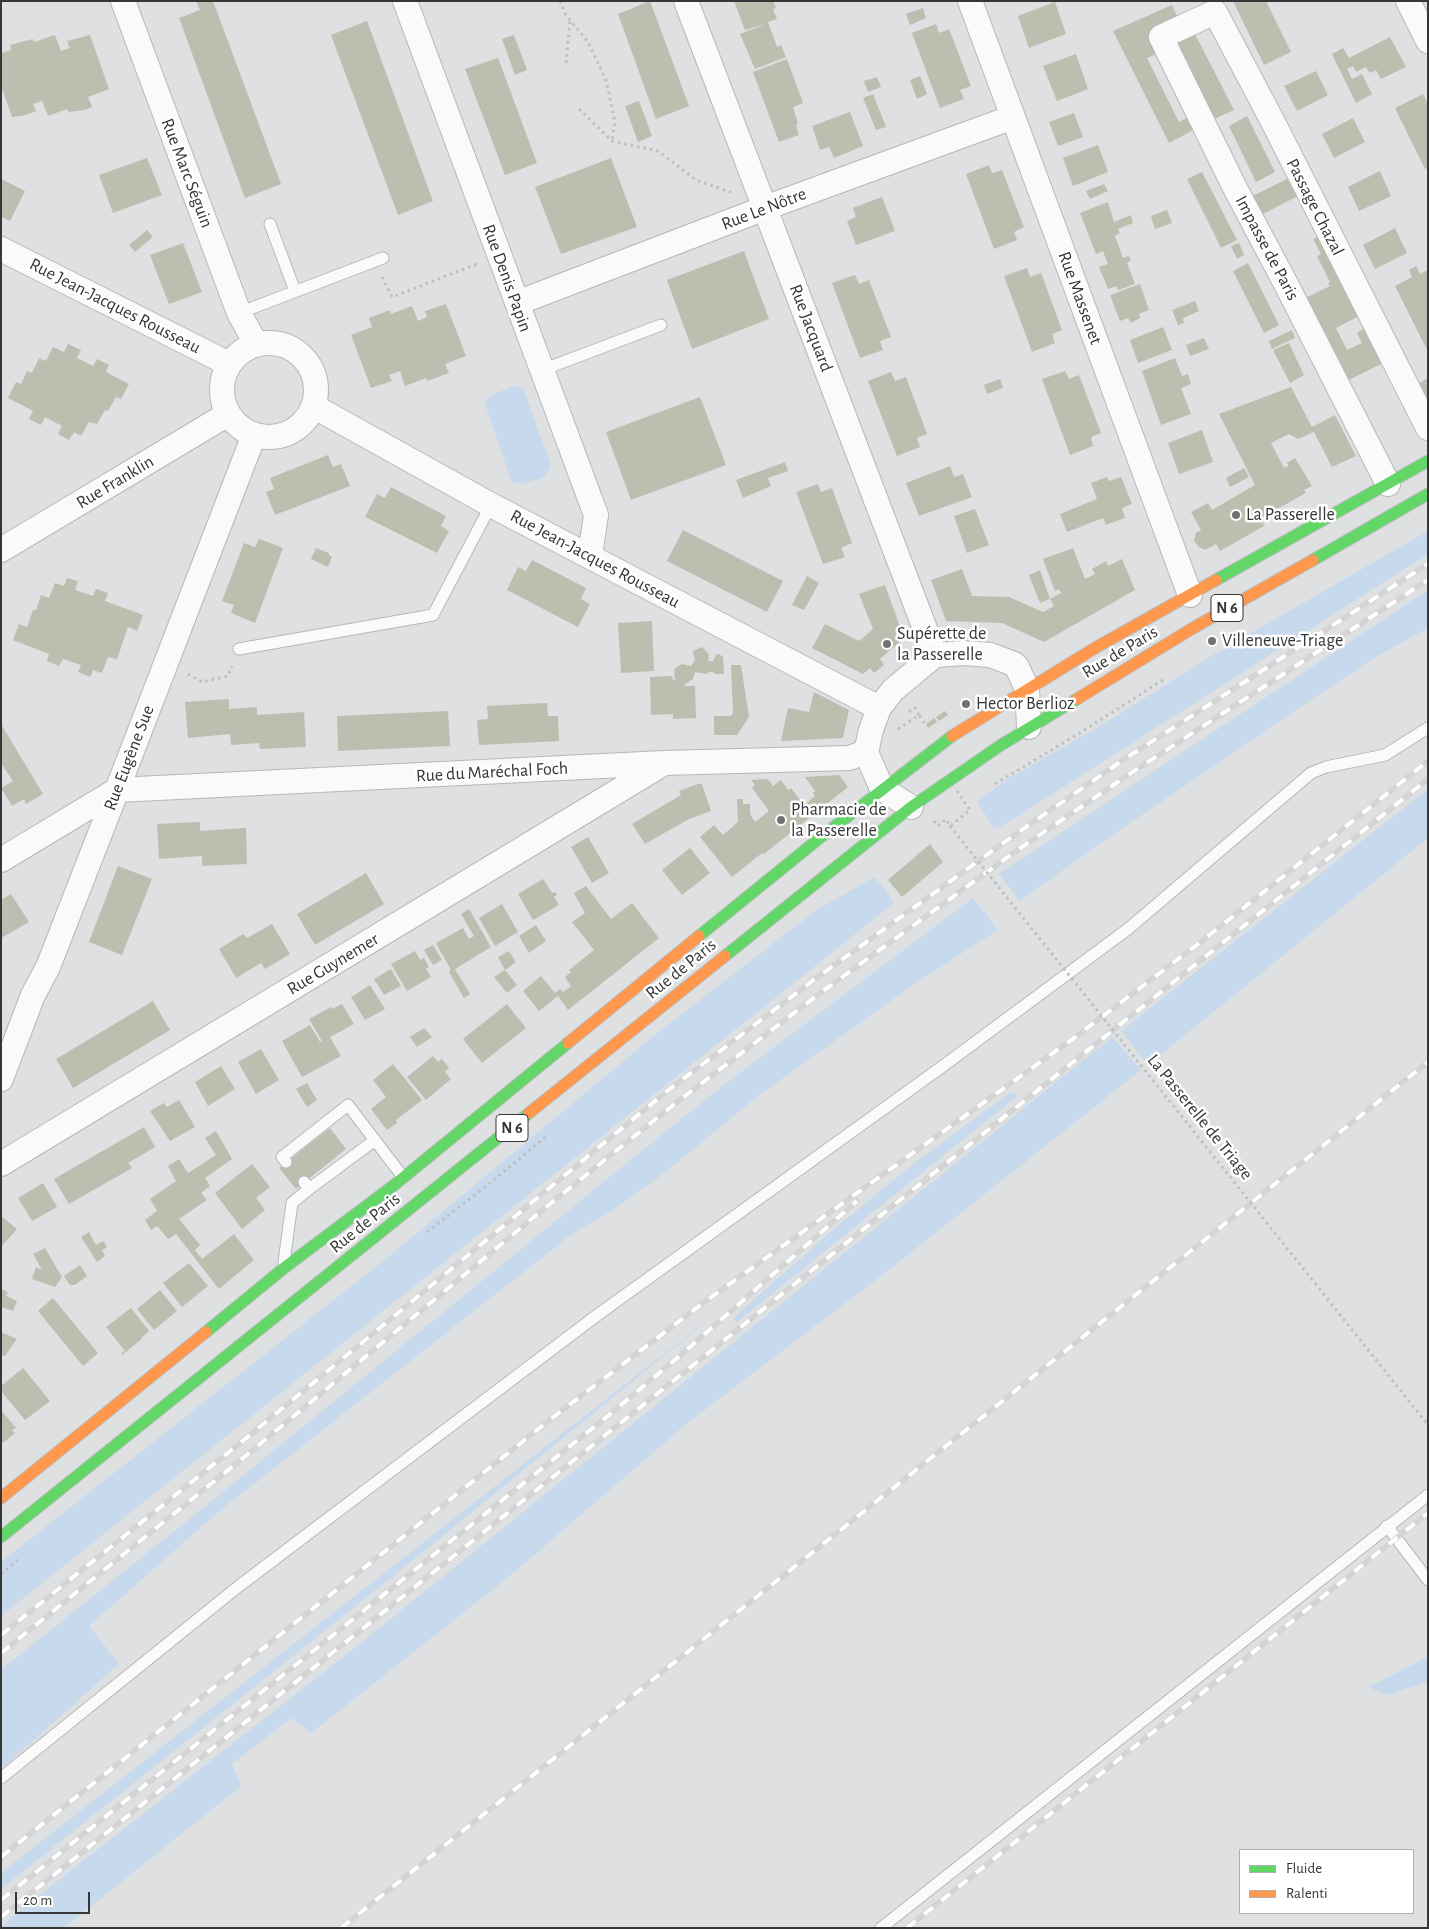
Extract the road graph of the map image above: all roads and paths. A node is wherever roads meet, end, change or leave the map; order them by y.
1 (123, 1) edge
2 (405, 1) edge
3 (560, 1) edge
4 (686, 1) edge
5 (970, 1) edge
6 (1408, 1) edge
7 (570, 20) junction
8 (1188, 24) joint
9 (1428, 40) edge
10 (566, 63) dead end
11 (580, 109) dead end
12 (1013, 117) junction
13 (612, 141) junction
14 (762, 200) junction
15 (270, 224) dead end
16 (1, 249) edge
17 (499, 255) junction
18 (378, 259) joint
19 (295, 291) junction
20 (517, 303) junction
21 (239, 313) junction
22 (661, 325) dead end
23 (256, 344) junction
24 (229, 364) junction
25 (542, 370) junction
26 (313, 406) junction
27 (228, 414) junction
28 (1428, 428) edge
29 (254, 435) junction
30 (1428, 461) edge
31 (1388, 484) junction
32 (1428, 494) edge
33 (491, 505) junction
34 (1, 550) edge
35 (590, 556) junction
36 (1190, 595) junction
37 (239, 649) joint
38 (935, 654) junction
39 (166, 662) junction
40 (1173, 673) dead end
41 (1027, 689) junction
42 (879, 708) junction
43 (905, 714) dead end
44 (919, 715) junction
45 (905, 724) dead end
46 (1029, 727) junction
47 (1428, 728) edge
48 (929, 730) dead end
49 (866, 752) junction
50 (664, 764) junction
51 (989, 787) dead end
52 (882, 789) junction
53 (117, 790) junction
54 (957, 791) dead end
55 (972, 797) dead end
56 (964, 802) dead end
57 (911, 807) junction
58 (940, 816) dead end
59 (946, 820) dead end
60 (926, 826) dead end
61 (950, 826) junction
62 (1, 860) edge
63 (1, 1079) edge
64 (552, 1131) dead end
65 (375, 1140) junction
66 (286, 1162) dead end
67 (1, 1164) edge
68 (403, 1177) junction
69 (422, 1236) dead end
70 (284, 1268) junction
71 (1428, 1425) edge
72 (1428, 1495) edge
73 (1, 1498) edge
74 (1387, 1526) junction
75 (1, 1537) edge
76 (23, 1555) dead end
77 (1, 1574) edge
78 (1428, 1580) edge
79 (1, 1778) edge
80 (881, 1928) edge

1 - 21 street, Rue Marc Séguin
2 - 17 street, Rue Denis Papin
3 - 7 path
4 - 14 street, Rue Jacquard
5 - 12 street, Rue Massenet
6 - 9 street
7 - 10 path
7 - 13 path
8 - 28 street, Passage Chazal
8 - 31 street, Impasse de Paris
11 - 13 path
12 - 14 street, Rue Le Nôtre
12 - 36 street, Rue Massenet
13 - 14 path
14 - 20 street, Rue Le Nôtre
14 - 38 street, Rue Jacquard
15 - 19 lane
16 - 24 street, Rue Jean-Jacques Rousseau
17 - 18 path
17 - 20 street, Rue Denis Papin
18 - 19 lane
19 - 21 lane
20 - 25 street, Rue Denis Papin
21 - 23 street, Rue Marc Séguin
22 - 25 lane
23 - 24 street
23 - 26 street
24 - 27 street
25 - 35 street, Rue Denis Papin
26 - 29 street
26 - 33 street, Rue Jean-Jacques Rousseau
27 - 29 street
27 - 34 street, Rue Franklin
29 - 39 street, Rue Eugène Sue
30 - 31 main road, Rue de Paris / N 6
31 - 36 main road, Rue de Paris / N 6
32 - 46 main road, Rue de Paris / N 6
33 - 35 street, Rue Jean-Jacques Rousseau
33 - 37 lane
35 - 42 street, Rue Jean-Jacques Rousseau
36 - 41 main road, Rue de Paris / N 6
37 - 39 path
38 - 41 street
38 - 42 street
39 - 53 street, Rue Eugène Sue
40 - 51 path
41 - 46 street
41 - 52 main road, Rue de Paris / N 6
42 - 49 street
43 - 44 path
44 - 45 path
44 - 48 path
46 - 57 main road, Rue de Paris / N 6
47 - 79 lane
49 - 50 street, Rue du Maréchal Foch
49 - 52 street
50 - 53 street, Rue du Maréchal Foch
50 - 67 street, Rue Guynemer
52 - 57 street
52 - 68 main road, Rue de Paris / N 6
53 - 62 street
53 - 63 street, Rue Eugène Sue
54 - 61 path, bridge
55 - 56 path
57 - 75 main road, Rue de Paris / N 6
58 - 60 path
59 - 61 path, La Passerelle de Triage, bridge
61 - 71 path, La Passerelle de Triage, bridge
64 - 69 path
65 - 66 lane
65 - 68 lane
65 - 70 lane
68 - 70 main road, Rue de Paris / N 6
70 - 73 main road, Rue de Paris / N 6
72 - 74 lane
74 - 78 lane
74 - 80 lane
76 - 77 path

